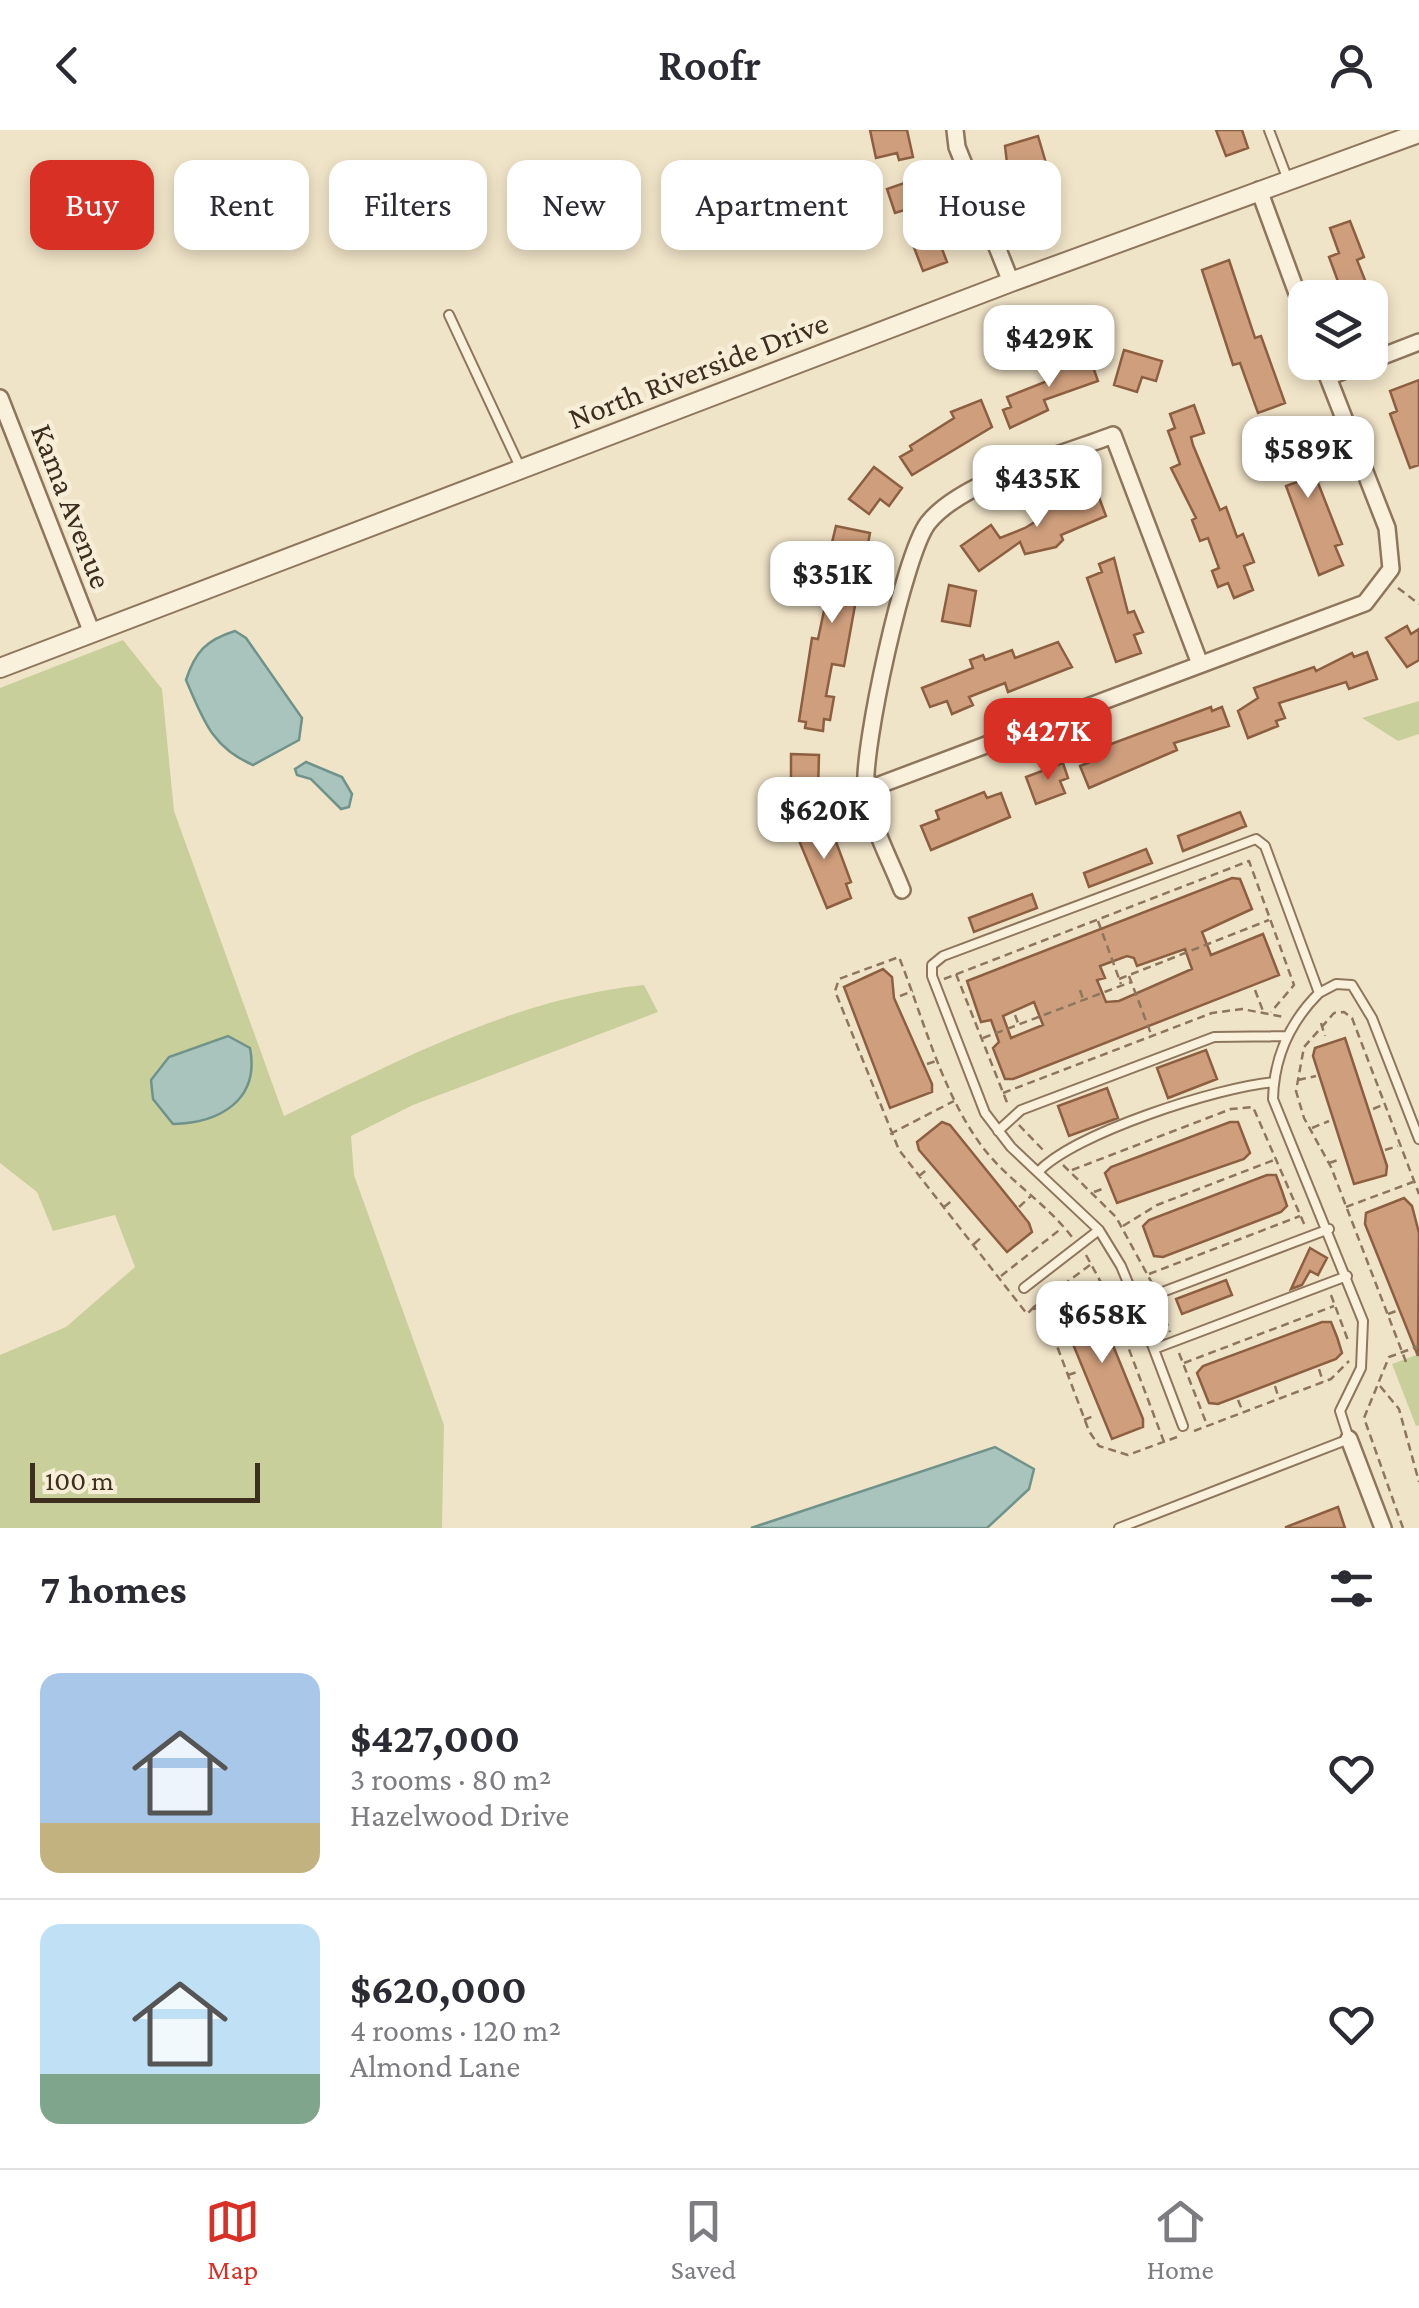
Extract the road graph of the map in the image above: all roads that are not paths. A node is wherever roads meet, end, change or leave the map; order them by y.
1 (955, 130) edge
2 (1270, 130) edge
3 (1419, 133) edge
4 (1288, 180) junction
5 (1258, 190) junction
6 (1292, 280) edge
7 (1010, 282) junction
8 (449, 315) dead end
9 (1419, 342) edge
10 (1388, 354) edge
11 (1329, 380) edge
12 (0, 398) edge
13 (521, 470) junction
14 (92, 634) junction
15 (1200, 664) junction
16 (0, 668) edge
17 (866, 790) junction
18 (902, 890) dead end
19 (1319, 992) junction
20 (1287, 1036) junction
21 (1274, 1082) junction
22 (998, 1131) junction
23 (1419, 1139) edge
24 (1038, 1172) junction
25 (1329, 1229) junction
26 (1098, 1230) junction
27 (1347, 1276) junction
28 (1024, 1288) dead end
29 (1136, 1302) junction
30 (1154, 1349) junction
31 (1183, 1426) dead end
32 (1349, 1439) junction
33 (1118, 1528) edge
34 (1383, 1528) edge

1 - 7 street
2 - 4 lane
3 - 4 street, North Riverside Drive
4 - 5 street, North Riverside Drive
5 - 6 street
5 - 7 street, North Riverside Drive
7 - 13 street, North Riverside Drive
8 - 13 lane
9 - 10 street
11 - 15 street
12 - 14 street, Kama Avenue
13 - 14 street, North Riverside Drive
14 - 16 street, North Riverside Drive
15 - 17 street
15 - 17 street
17 - 18 street
19 - 20 lane
19 - 22 lane
19 - 23 lane
20 - 21 lane
20 - 22 lane
21 - 24 lane
21 - 25 lane
22 - 24 lane
24 - 26 lane
25 - 27 lane
25 - 29 lane
26 - 28 lane
26 - 29 lane
27 - 30 lane
27 - 32 lane
29 - 30 lane
30 - 31 lane
32 - 33 lane
32 - 34 street

